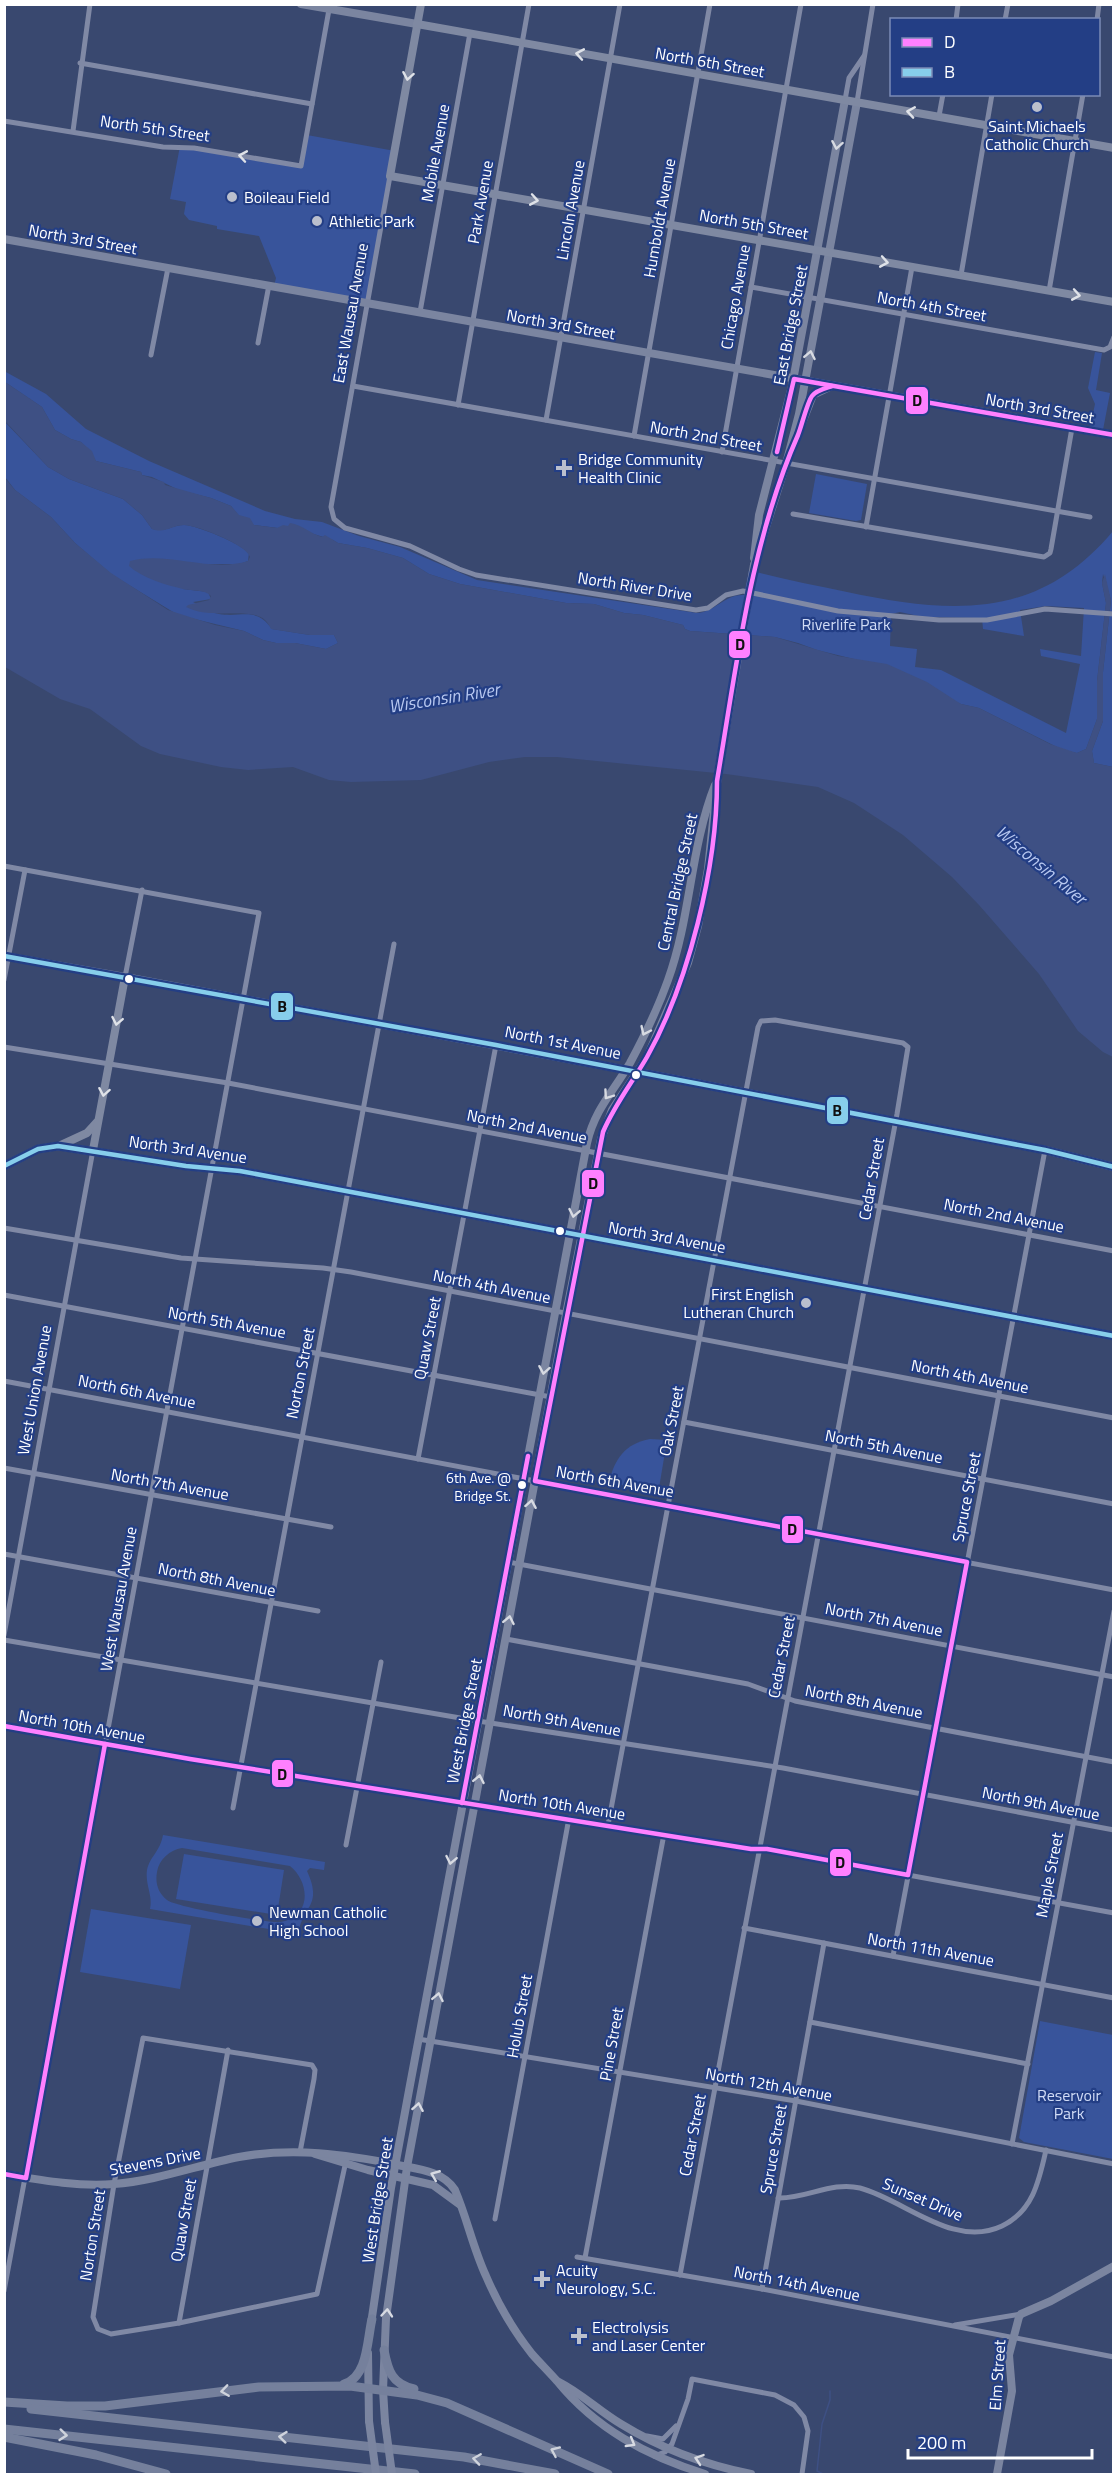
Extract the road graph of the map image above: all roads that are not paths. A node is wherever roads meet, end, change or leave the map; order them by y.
1 (90, 4) edge
2 (301, 4) edge
3 (421, 4) edge
4 (529, 4) edge
5 (620, 4) edge
6 (710, 4) edge
7 (801, 4) edge
8 (873, 4) edge
9 (330, 7) edge
10 (417, 24) junction
11 (470, 33) junction
12 (522, 44) junction
13 (864, 56) junction
14 (412, 57) junction
15 (610, 59) junction
16 (80, 63) junction
17 (698, 75) junction
18 (785, 90) junction
19 (405, 95) junction
20 (943, 96) edge
21 (992, 96) edge
22 (1083, 96) edge
23 (845, 100) junction
24 (857, 102) junction
25 (312, 104) junction
26 (939, 116) junction
27 (4, 121) edge
28 (987, 125) junction
29 (73, 131) junction
30 (1075, 141) junction
31 (1113, 148) edge
32 (390, 176) junction
33 (414, 180) junction
34 (443, 184) junction
35 (495, 194) junction
36 (584, 209) junction
37 (671, 225) junction
38 (4, 239) edge
39 (759, 240) junction
40 (818, 251) junction
41 (830, 253) junction
42 (912, 267) junction
43 (168, 268) junction
44 (961, 275) junction
45 (269, 285) junction
46 (751, 287) junction
47 (1049, 291) junction
48 (809, 298) junction
49 (821, 300) junction
50 (1113, 302) edge
51 (368, 303) junction
52 (420, 312) junction
53 (903, 314) junction
54 (473, 322) junction
55 (561, 337) junction
56 (1113, 337) edge
57 (258, 343) dead end
58 (648, 353) junction
59 (151, 355) dead end
60 (736, 369) junction
61 (794, 379) junction
62 (806, 381) junction
63 (353, 386) junction
64 (832, 386) junction
65 (888, 395) junction
66 (458, 405) junction
67 (546, 420) junction
68 (1071, 428) junction
69 (1113, 435) edge
70 (634, 436) junction
71 (722, 452) junction
72 (787, 460) junction
73 (774, 462) junction
74 (874, 479) junction
75 (1057, 512) junction
76 (793, 514) dead end
77 (1090, 517) dead end
78 (335, 520) joint
79 (866, 527) junction
80 (754, 565) junction
81 (1113, 614) edge
82 (717, 781) junction
83 (4, 866) edge
84 (25, 870) junction
85 (142, 890) junction
86 (394, 945) dead end
87 (7, 957) edge
88 (125, 977) junction
89 (4, 980) edge
90 (663, 992) joint
91 (675, 995) joint
92 (243, 999) junction
93 (762, 1021) joint
94 (379, 1023) junction
95 (496, 1045) junction
96 (4, 1047) edge
97 (109, 1064) junction
98 (625, 1070) junction
99 (638, 1072) junction
100 (228, 1083) junction
101 (745, 1093) junction
102 (364, 1109) junction
103 (99, 1119) junction
104 (895, 1122) junction
105 (480, 1131) junction
106 (58, 1146) junction
107 (93, 1150) junction
108 (586, 1150) junction
109 (1045, 1150) junction
110 (598, 1153) junction
111 (4, 1166) edge
112 (1113, 1167) edge
113 (212, 1168) junction
114 (730, 1178) junction
115 (348, 1191) junction
116 (880, 1205) junction
117 (464, 1214) junction
118 (4, 1228) edge
119 (570, 1234) junction
120 (1029, 1234) junction
121 (583, 1236) junction
122 (76, 1241) junction
123 (1113, 1251) edge
124 (195, 1259) junction
125 (715, 1261) junction
126 (333, 1269) junction
127 (864, 1289) junction
128 (450, 1292) junction
129 (4, 1295) edge
130 (65, 1306) junction
131 (554, 1312) junction
132 (566, 1314) junction
133 (1013, 1317) junction
134 (182, 1327) junction
135 (1113, 1336) edge
136 (700, 1339) junction
137 (318, 1352) junction
138 (849, 1367) junction
139 (434, 1375) junction
140 (4, 1381) edge
141 (49, 1389) junction
142 (539, 1395) junction
143 (999, 1396) junction
144 (551, 1397) junction
145 (167, 1410) junction
146 (1113, 1418) edge
147 (684, 1422) junction
148 (302, 1436) junction
149 (834, 1451) junction
150 (418, 1459) junction
151 (4, 1468) edge
152 (34, 1473) junction
153 (524, 1478) junction
154 (983, 1479) junction
155 (535, 1481) junction
156 (151, 1495) junction
157 (1113, 1504) edge
158 (669, 1505) junction
159 (286, 1519) junction
160 (331, 1527) dead end
161 (818, 1534) junction
162 (4, 1554) edge
163 (19, 1557) junction
164 (508, 1562) junction
165 (967, 1562) junction
166 (520, 1564) junction
167 (136, 1578) junction
168 (653, 1589) junction
169 (1113, 1590) edge
170 (272, 1602) junction
171 (318, 1611) dead end
172 (1113, 1611) edge
173 (802, 1617) junction
174 (4, 1635) edge
175 (506, 1639) junction
176 (4, 1640) edge
177 (952, 1645) junction
178 (120, 1661) junction
179 (381, 1662) dead end
180 (639, 1664) junction
181 (1102, 1674) junction
182 (1113, 1677) edge
183 (257, 1684) junction
184 (787, 1698) junction
185 (373, 1703) junction
186 (478, 1721) junction
187 (490, 1721) junction
188 (4, 1726) edge
189 (937, 1729) junction
190 (105, 1744) junction
191 (624, 1744) junction
192 (1086, 1757) junction
193 (1113, 1762) edge
194 (241, 1766) junction
195 (774, 1768) junction
196 (357, 1786) junction
197 (924, 1795) junction
198 (462, 1803) junction
199 (475, 1804) junction
200 (233, 1808) dead end
201 (569, 1818) junction
202 (1073, 1823) junction
203 (608, 1825) junction
204 (1113, 1830) edge
205 (664, 1834) junction
206 (346, 1845) dead end
207 (759, 1849) junction
208 (908, 1875) junction
209 (1058, 1903) junction
210 (1113, 1913) edge
211 (744, 1928) junction
212 (824, 1943) junction
213 (893, 1956) junction
214 (1042, 1984) junction
215 (1113, 1998) edge
216 (810, 2022) junction
217 (418, 2039) junction
218 (430, 2041) junction
219 (228, 2050) junction
220 (525, 2056) junction
221 (1028, 2064) junction
222 (620, 2072) junction
223 (714, 2087) junction
224 (796, 2101) junction
225 (1012, 2144) junction
226 (1046, 2150) junction
227 (300, 2152) junction
228 (346, 2160) junction
229 (207, 2164) junction
230 (395, 2164) junction
231 (1113, 2164) edge
232 (407, 2167) junction
233 (4, 2174) edge
234 (393, 2177) junction
235 (26, 2178) junction
236 (405, 2179) junction
237 (114, 2184) junction
238 (778, 2198) junction
239 (459, 2204) junction
240 (495, 2219) dead end
241 (577, 2257) dead end
242 (585, 2258) junction
243 (1113, 2266) edge
244 (680, 2275) junction
245 (762, 2289) junction
246 (4, 2291) edge
247 (1021, 2314) junction
248 (372, 2319) junction
249 (178, 2323) junction
250 (950, 2325) junction
251 (1012, 2337) junction
252 (384, 2350) junction
253 (1113, 2357) edge
254 (557, 2381) junction
255 (341, 2385) junction
256 (368, 2388) junction
257 (383, 2390) junction
258 (4, 2404) edge
259 (679, 2422) junction
260 (496, 2423) junction
261 (4, 2429) edge
262 (640, 2435) junction
263 (4, 2436) edge
264 (669, 2448) junction
265 (654, 2456) junction
266 (166, 2475) edge
267 (376, 2475) edge
268 (392, 2475) edge
269 (415, 2475) edge
270 (555, 2475) edge
271 (609, 2475) edge
272 (705, 2475) edge
273 (751, 2475) edge
274 (802, 2475) edge
275 (997, 2475) edge

1 - 16 street
2 - 9 main road, North 6th Street
3 - 10 main road, East Wausau Avenue
4 - 12 street, Park Avenue
5 - 15 street, Lincoln Avenue
6 - 17 street, Humboldt Avenue
7 - 18 street, Chicago Avenue
8 - 13 street, East Bridge Street
9 - 10 main road, North 6th Street
9 - 25 street
10 - 11 main road, North 6th Street
10 - 14 main road, East Wausau Avenue
11 - 12 main road, North 6th Street
11 - 14 main road
11 - 34 street, Mobile Avenue
15 -> 12 main road, North 6th Street
12 - 35 street, Park Avenue
13 - 23 street, East Bridge Street
13 - 24 street, East Bridge Street
14 -> 19 main road, East Wausau Avenue
15 - 17 main road, North 6th Street
15 - 36 street, Lincoln Avenue
16 - 25 street
16 - 29 street
17 - 18 main road, North 6th Street
17 - 37 street, Humboldt Avenue
18 - 23 main road, North 6th Street
18 - 39 street, Chicago Avenue
19 - 32 main road, East Wausau Avenue
19 - 33 main road
20 - 26 street
21 - 28 street
22 - 30 street
23 - 24 main road, North 6th Street
23 -> 40 main road, East Bridge Street
26 -> 24 main road, North 6th Street
24 - 41 main road, East Bridge Street
25 -> 29 street, North 5th Street
26 - 28 main road, North 6th Street
27 - 29 street, North 5th Street
28 - 30 main road, North 6th Street
28 - 44 street
30 - 31 main road, North 6th Street
30 - 47 street
32 - 33 main road, North 5th Street
32 - 51 street, East Wausau Avenue
33 - 34 main road, North 5th Street
34 - 35 main road, North 5th Street
34 - 52 street, Mobile Avenue
35 -> 36 main road, North 5th Street
35 - 54 street, Park Avenue
36 - 37 main road, North 5th Street
36 - 55 street, Lincoln Avenue
37 - 39 main road, North 5th Street
37 - 58 street, Humboldt Avenue
38 - 43 main road, North 3rd Street
39 - 40 main road, North 5th Street
39 - 46 street, Chicago Avenue
40 - 41 main road, North 5th Street
40 - 48 main road, East Bridge Street
41 -> 42 main road, North 5th Street
41 - 49 main road, East Bridge Street
42 - 44 main road, North 5th Street
42 - 53 street
43 - 45 main road, North 3rd Street
43 - 59 street
44 - 47 main road, North 5th Street
45 - 51 main road, North 3rd Street
45 - 57 street
46 - 48 street, North 4th Street
46 - 60 street, Chicago Avenue
47 -> 50 main road, North 5th Street
48 - 49 street, North 4th Street
48 - 61 main road, East Bridge Street
49 - 53 street, North 4th Street
62 -> 49 main road, East Bridge Street
51 - 52 main road, North 3rd Street
51 - 63 street, East Wausau Avenue
52 - 54 main road, North 3rd Street
53 - 56 street, North 4th Street
53 - 65 street
54 - 55 main road, North 3rd Street
54 - 66 street, Park Avenue
55 - 58 main road, North 3rd Street
55 - 67 street, Lincoln Avenue
58 - 60 main road, North 3rd Street
58 - 70 street, Humboldt Avenue
60 - 61 main road, North 3rd Street
60 - 71 street, Chicago Avenue
61 - 62 main road, North 3rd Street
61 - 73 main road, East Bridge Street
62 - 64 main road, North 3rd Street
62 - 72 main road, East Bridge Street
63 - 66 street, North 2nd Street
63 - 78 street, East Wausau Avenue
64 - 65 main road, North 3rd Street
64 - 72 main road
65 - 68 main road, North 3rd Street
65 - 74 street
66 - 67 street, North 2nd Street
67 - 70 street, North 2nd Street
68 - 69 main road, North 3rd Street
68 - 75 street
70 - 71 street, North 2nd Street
71 - 73 street, North 2nd Street
72 - 73 street, North 2nd Street
72 - 74 street, North 2nd Street
72 - 80 main road, East Bridge Street
73 - 80 main road, East Bridge Street
74 - 75 street, North 2nd Street
74 - 79 street
75 - 77 street, North 2nd Street
75 - 79 street
76 - 79 street
78 - 81 street, North River Drive
80 - 82 main road, East Bridge Street, bridge
82 - 90 main road, Central Bridge Street
82 - 91 main road, Central Bridge Street
83 - 84 street
84 - 85 street
84 - 87 street
85 - 88 street
85 - 92 street, West Wausau Avenue
86 - 94 street, Norton Street
87 - 88 main road, North 1st Avenue
87 - 89 street
88 - 92 main road, North 1st Avenue
88 -> 97 main road
90 -> 98 main road, West Bridge Street
91 - 99 main road, West Bridge Street
92 - 94 main road, North 1st Avenue
92 - 100 street, West Wausau Avenue
93 - 101 street, Oak Street
93 - 104 street, Cedar Street
94 - 95 main road, North 1st Avenue
94 - 102 street, Norton Street
95 - 98 main road, North 1st Avenue
95 - 105 street, Quaw Street
96 - 97 street, North 2nd Avenue
97 - 100 street, North 2nd Avenue
97 -> 103 main road
98 - 99 main road, North 1st Avenue
98 -> 108 main road, West Bridge Street
99 - 101 main road, North 1st Avenue
99 - 110 main road, West Bridge Street
100 - 102 street, North 2nd Avenue
100 - 113 street, West Wausau Avenue
101 - 104 main road, North 1st Avenue
101 - 114 street, Oak Street
102 - 105 street, North 2nd Avenue
102 - 115 street, Norton Street
103 - 106 main road
103 - 107 main road
104 - 109 main road, North 1st Avenue
104 - 116 street, Cedar Street
105 - 108 street, North 2nd Avenue
105 - 117 street, Quaw Street
106 - 107 main road, North 3rd Avenue
106 - 111 main road
107 - 113 main road, North 3rd Avenue
107 - 122 street, West Union Avenue
108 - 110 street, North 2nd Avenue
108 -> 119 main road, West Bridge Street
109 - 112 main road, North 1st Avenue
109 - 120 street, Spruce Street
110 - 114 street, North 2nd Avenue
110 - 121 main road, West Bridge Street
113 - 115 main road, North 3rd Avenue
113 - 124 street, West Wausau Avenue
114 - 116 street, North 2nd Avenue
114 - 125 street, Oak Street
115 - 117 main road, North 3rd Avenue
115 - 126 street, Norton Street
116 - 120 street, North 2nd Avenue
116 - 127 street, Cedar Street
117 - 119 main road, North 3rd Avenue
117 - 128 street, Quaw Street
118 - 122 street, North 4th Avenue
119 - 121 main road, North 3rd Avenue
119 - 131 main road, West Bridge Street
120 - 123 street, North 2nd Avenue
120 - 133 street, Spruce Street
121 - 125 main road, North 3rd Avenue
121 - 132 main road, West Bridge Street
122 - 124 street, North 4th Avenue
122 - 130 street, West Union Avenue
124 - 126 street, North 4th Avenue
124 - 134 street, West Wausau Avenue
125 - 127 main road, North 3rd Avenue
125 - 136 street, Oak Street
126 - 128 street, North 4th Avenue
126 - 137 street, Norton Street
127 - 133 main road, North 3rd Avenue
127 - 138 street, Cedar Street
128 - 131 street, North 4th Avenue
128 - 139 street, Quaw Street
129 - 130 street, North 5th Avenue
130 - 134 street, North 5th Avenue
130 - 141 street, West Union Avenue
131 - 132 street, North 4th Avenue
131 -> 142 main road, West Bridge Street
132 - 136 street, North 4th Avenue
132 - 144 main road, West Bridge Street
133 - 135 main road, North 3rd Avenue
133 - 143 street, Spruce Street
134 - 137 street, North 5th Avenue
134 - 145 street, West Wausau Avenue
136 - 138 street, North 4th Avenue
136 - 147 street, Oak Street
137 - 139 street, North 5th Avenue
137 - 148 street, Norton Street
138 - 143 street, North 4th Avenue
138 - 149 street, Cedar Street
139 - 142 street, North 5th Avenue
139 - 150 street, Quaw Street
140 - 141 street, North 6th Avenue
141 - 145 street, North 6th Avenue
141 - 152 street, West Union Avenue
142 - 144 street, North 5th Avenue
142 - 153 main road, West Bridge Street
143 - 146 street, North 4th Avenue
143 - 154 street, Spruce Street
144 - 155 main road, West Bridge Street
145 - 148 street, North 6th Avenue
145 - 156 street, West Wausau Avenue
147 - 149 street, North 5th Avenue
147 - 158 street, Oak Street
148 - 150 street, North 6th Avenue
148 - 159 street, Norton Street
149 - 154 street, North 5th Avenue
149 - 161 street, Cedar Street
150 - 153 street, North 6th Avenue
151 - 152 street, North 7th Avenue
152 - 156 street, North 7th Avenue
152 - 163 street, West Union Avenue
153 - 155 street, North 6th Avenue
153 - 164 main road, West Bridge Street
154 - 157 street, North 5th Avenue
154 - 165 street, Spruce Street
155 - 158 street, North 6th Avenue
166 -> 155 main road, West Bridge Street
156 - 159 street, North 7th Avenue
156 - 167 street, West Wausau Avenue
158 - 161 street, North 6th Avenue
158 - 168 street, Oak Street
159 - 160 street, North 7th Avenue
159 - 170 street, Norton Street
161 - 165 street, North 6th Avenue
161 - 173 street, Cedar Street
162 - 163 street, North 8th Avenue
163 - 167 street, North 8th Avenue
163 - 174 street, West Union Avenue
164 - 166 street, North 7th Avenue
164 - 186 main road, West Bridge Street
165 - 169 street, North 6th Avenue
165 - 177 street, Spruce Street
166 - 168 street, North 7th Avenue
175 -> 166 main road, West Bridge Street
167 - 170 street, North 8th Avenue
167 - 178 street, West Wausau Avenue
168 - 173 street, North 7th Avenue
168 - 180 street, Oak Street
170 - 171 street, North 8th Avenue
170 - 183 street, Norton Street
172 - 181 street, Maple Street
173 - 177 street, North 7th Avenue
173 - 184 street, Cedar Street
175 - 180 street, North 8th Avenue
175 - 187 main road, West Bridge Street
176 - 178 street, North 9th Avenue
177 - 181 street, North 7th Avenue
177 - 189 street, Spruce Street
178 - 183 street, North 9th Avenue
178 - 190 street, West Wausau Avenue
179 - 185 street
180 - 184 street, North 8th Avenue
180 - 191 street, Oak Street
181 - 182 street, North 7th Avenue
181 - 192 street, Maple Street
183 - 185 street, North 9th Avenue
183 - 194 street, Norton Street
184 - 189 street, North 8th Avenue
184 - 195 street, Cedar Street
185 - 186 street, North 9th Avenue
185 - 196 street
186 - 187 street, North 9th Avenue
186 - 198 main road, West Bridge Street
187 - 191 street, North 9th Avenue
199 -> 187 main road, West Bridge Street
188 - 190 street, North 10th Avenue
189 - 192 street, North 8th Avenue
189 - 197 street, Spruce Street
190 - 194 street, North 10th Avenue
190 - 235 street, West Wausau Avenue
191 - 195 street, North 9th Avenue
191 - 203 street, Oak Street
192 - 193 street, North 8th Avenue
192 - 202 street, Maple Street
194 - 196 street, North 10th Avenue
194 - 200 street, Norton Street
195 - 197 street, North 9th Avenue
195 - 207 street, Cedar Street
196 - 198 street, North 10th Avenue
196 - 206 street
197 - 202 street, North 9th Avenue
197 - 208 street, Spruce Street
198 - 199 street, North 10th Avenue
198 -> 217 main road, West Bridge Street
199 - 201 street, North 10th Avenue
218 -> 199 main road, West Bridge Street
201 - 203 street, North 10th Avenue
201 - 220 street, Holub Street
202 - 204 street, North 9th Avenue
202 - 209 street, Maple Street
203 - 205 street, North 10th Avenue
205 - 207 street, North 10th Avenue
205 - 222 street, Pine Street
207 - 208 street, North 10th Avenue
207 - 211 street, Cedar Street
208 - 209 street, North 10th Avenue
208 - 213 street, Spruce Street
209 - 210 street, North 10th Avenue
209 - 214 street, Maple Street
211 - 212 street, North 11th Avenue
211 - 223 street, Cedar Street
212 - 213 street, North 11th Avenue
212 - 216 street, Spruce Street
213 - 214 street, North 11th Avenue
214 - 215 street, North 11th Avenue
214 - 221 street, Maple Street
216 - 221 street
216 - 224 street, Spruce Street
217 - 218 street, North 12th Avenue
217 - 230 main road, West Bridge Street
218 - 220 street, North 12th Avenue
232 -> 218 main road, West Bridge Street
219 - 227 street
219 - 229 street, Quaw Street
219 - 237 street, Norton Street
220 - 222 street, North 12th Avenue
220 - 240 street, Holub Street
221 - 225 street, Maple Street
222 - 223 street, North 12th Avenue
222 - 242 street, Pine Street
223 - 224 street, North 12th Avenue
223 - 244 street, Cedar Street
224 - 225 street, North 12th Avenue
224 - 238 street, Spruce Street
225 - 226 street, North 12th Avenue
226 - 231 street, North 12th Avenue
226 - 238 street, Sunset Drive
227 - 228 main road, Stevens Drive
227 - 229 main road, Stevens Drive
228 - 230 main road, Stevens Drive
228 - 234 main road, Stevens Drive
228 - 249 street
229 - 237 main road, Stevens Drive
229 - 249 street, Quaw Street
230 - 232 main road, Stevens Drive
230 - 234 main road, West Bridge Street
232 - 236 main road, West Bridge Street
239 -> 232 main road, Stevens Drive
233 - 235 main road, Stevens Drive
234 - 236 main road, Stevens Drive
234 - 248 main road, West Bridge Street
235 - 237 main road, Stevens Drive
235 - 246 street, West Wausau Avenue
236 - 239 main road, Stevens Drive
252 -> 236 main road, West Bridge Street
237 - 249 street, Norton Street
238 - 245 street, Spruce Street
239 - 254 main road, Stevens Drive
241 - 242 street, North 14th Avenue
242 - 244 street, North 14th Avenue
243 - 247 main road, Elm Street
244 - 245 street, North 14th Avenue
245 - 250 street, North 14th Avenue
247 - 250 street, Elm Street
247 - 251 main road, Elm Street
248 - 255 highway
248 - 256 main road, West Bridge Street
250 - 251 street, North 14th Avenue
251 - 253 street, North 14th Avenue
251 - 275 main road, Elm Street
252 - 257 main road, West Bridge Street
252 - 260 highway
254 - 262 main road
254 -> 265 main road
255 - 256 highway
255 -> 258 highway
256 - 257 highway
256 - 267 main road, West Bridge Street, bridge
257 - 260 highway
257 - 268 main road, West Bridge Street, bridge
270 -> 258 highway
259 - 262 street
259 - 264 street
259 - 274 street
271 -> 260 highway
261 -> 269 highway
262 - 264 main road
263 - 266 highway
264 - 265 street
273 -> 264 main road
265 - 272 main road

